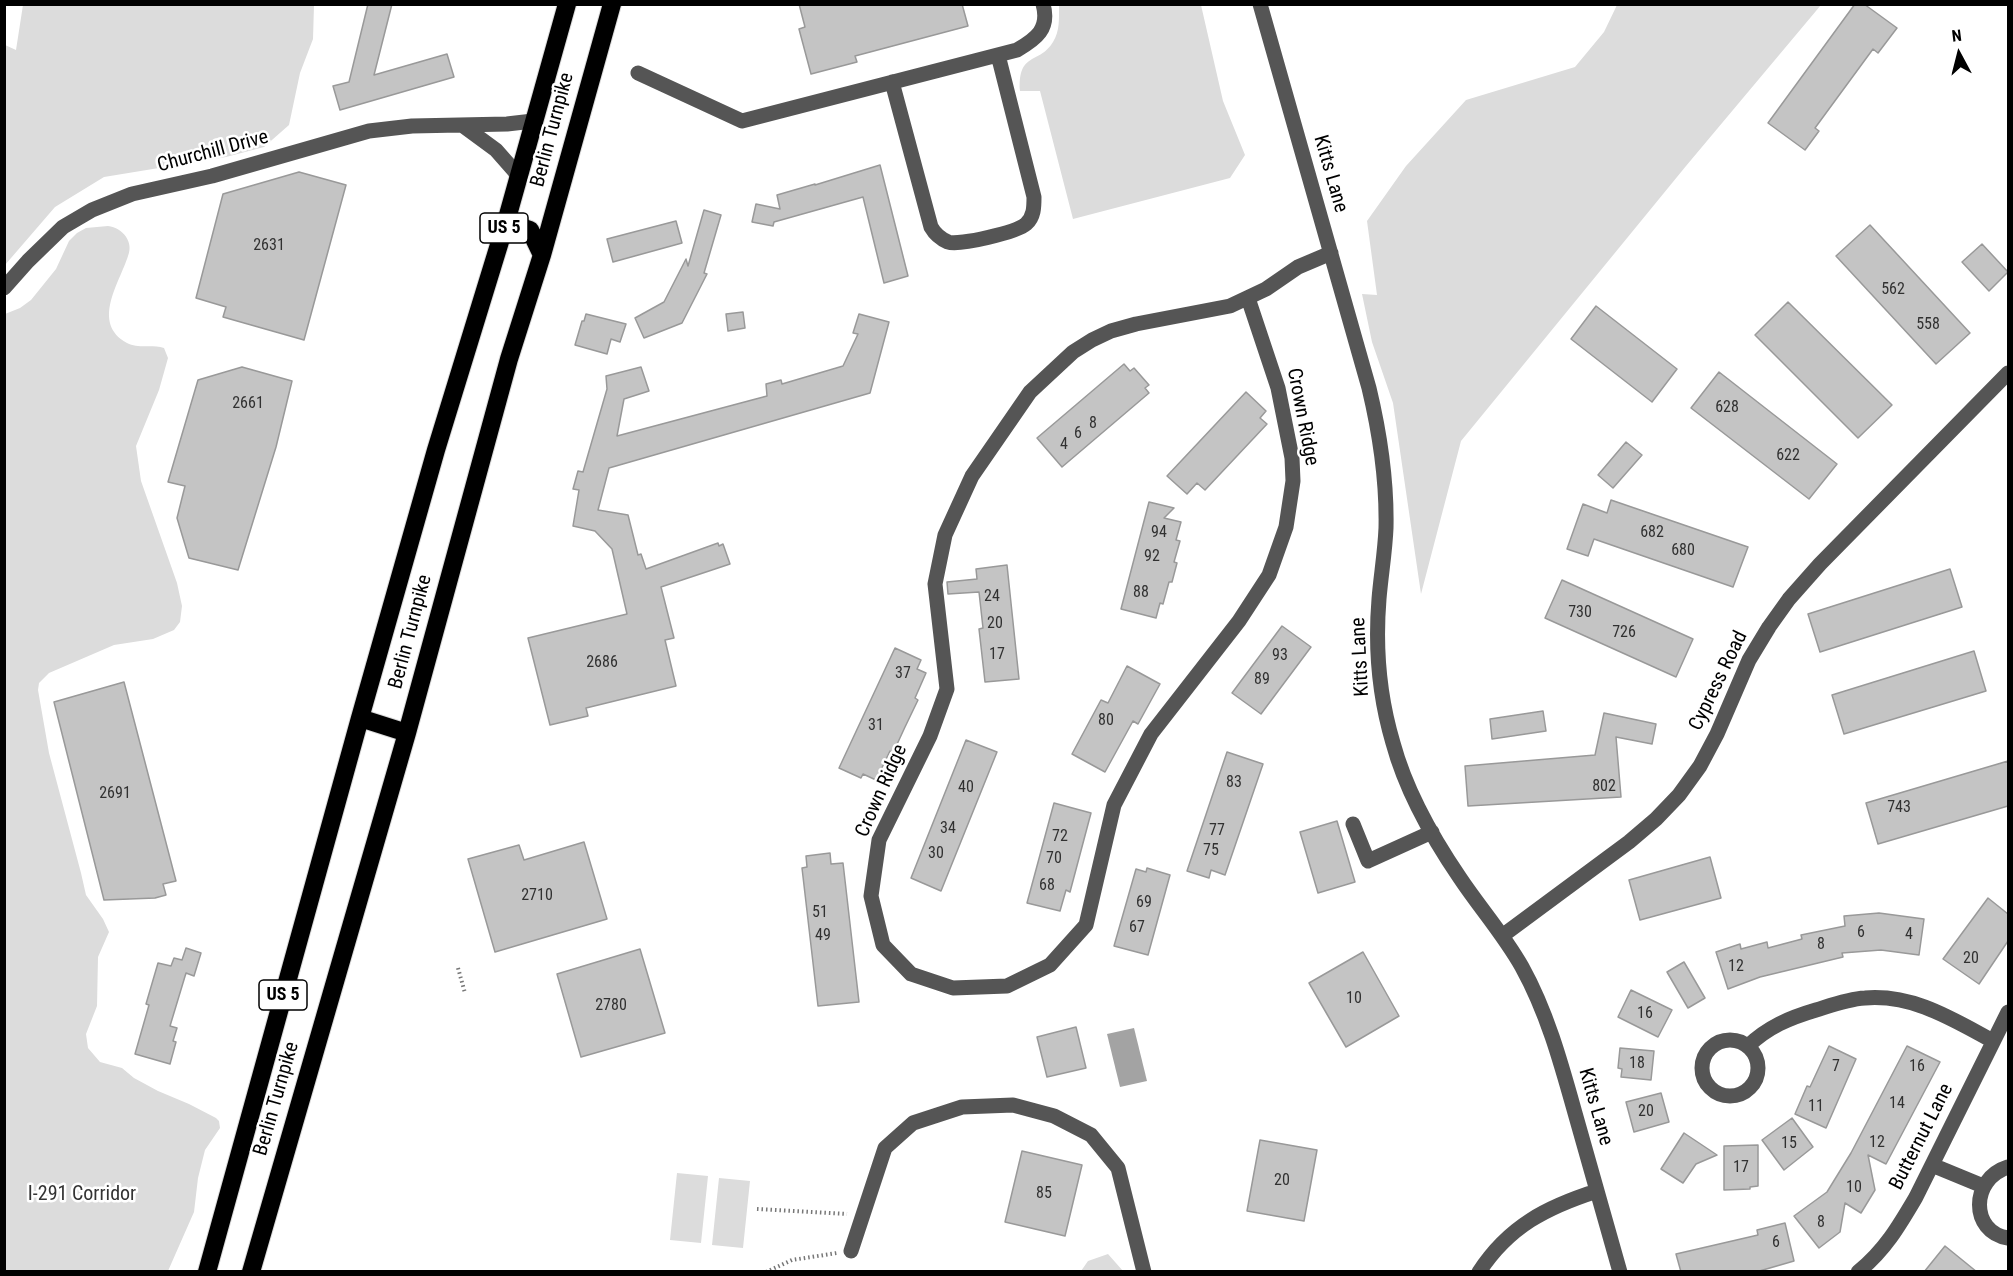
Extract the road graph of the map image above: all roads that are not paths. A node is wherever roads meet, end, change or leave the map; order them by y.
1 (567, 4) edge
2 (612, 4) edge
3 (1043, 4) edge
4 (1260, 4) edge
5 (998, 55) junction
6 (638, 73) dead end
7 (892, 82) junction
8 (533, 121) junction
9 (462, 125) junction
10 (518, 175) junction
11 (506, 222) junction
12 (1331, 253) junction
13 (542, 255) junction
14 (4, 288) edge
15 (1248, 298) junction
16 (2008, 373) edge
17 (360, 718) junction
18 (407, 733) junction
19 (1353, 824) dead end
20 (1432, 832) junction
21 (1502, 936) junction
22 (2008, 1012) edge
23 (1993, 1041) junction
24 (1748, 1046) dead end
25 (1932, 1165) junction
26 (2008, 1167) edge
27 (1983, 1186) junction
28 (1598, 1191) junction
29 (2008, 1238) edge
30 (850, 1251) road end
31 (207, 1272) edge
32 (251, 1272) edge
33 (1144, 1272) edge
34 (1479, 1272) edge
35 (1620, 1272) edge
36 (1858, 1272) edge

1 - 8 highway, Berlin Turnpike / US 5
2 - 13 highway, Berlin Turnpike / US 5
3 - 5 street
4 - 12 street, Kitts Lane
5 - 7 street
5 - 7 street
6 - 7 street
8 - 9 street, Churchill Drive
8 - 10 highway, Berlin Turnpike / US 5
9 - 10 street
9 - 14 street, Churchill Drive
10 - 11 highway, Berlin Turnpike / US 5
11 - 13 highway
11 - 17 highway, Berlin Turnpike / US 5
12 - 15 street, Crown Ridge
12 - 20 street, Kitts Lane
13 - 18 highway, Berlin Turnpike / US 5
15 - 15 street, Crown Ridge
16 - 21 street, Cypress Road
17 - 18 highway
17 - 31 highway, Berlin Turnpike / US 5
18 - 32 highway, Berlin Turnpike / US 5
19 - 20 street
20 - 21 street, Kitts Lane
21 - 28 street, Kitts Lane
22 - 23 street, Butternut Lane
23 - 24 street
23 - 25 street, Butternut Lane
25 - 27 street
25 - 36 street, Butternut Lane
26 - 27 street
27 - 29 street
28 - 34 street
28 - 35 street, Kitts Lane
30 - 33 street

